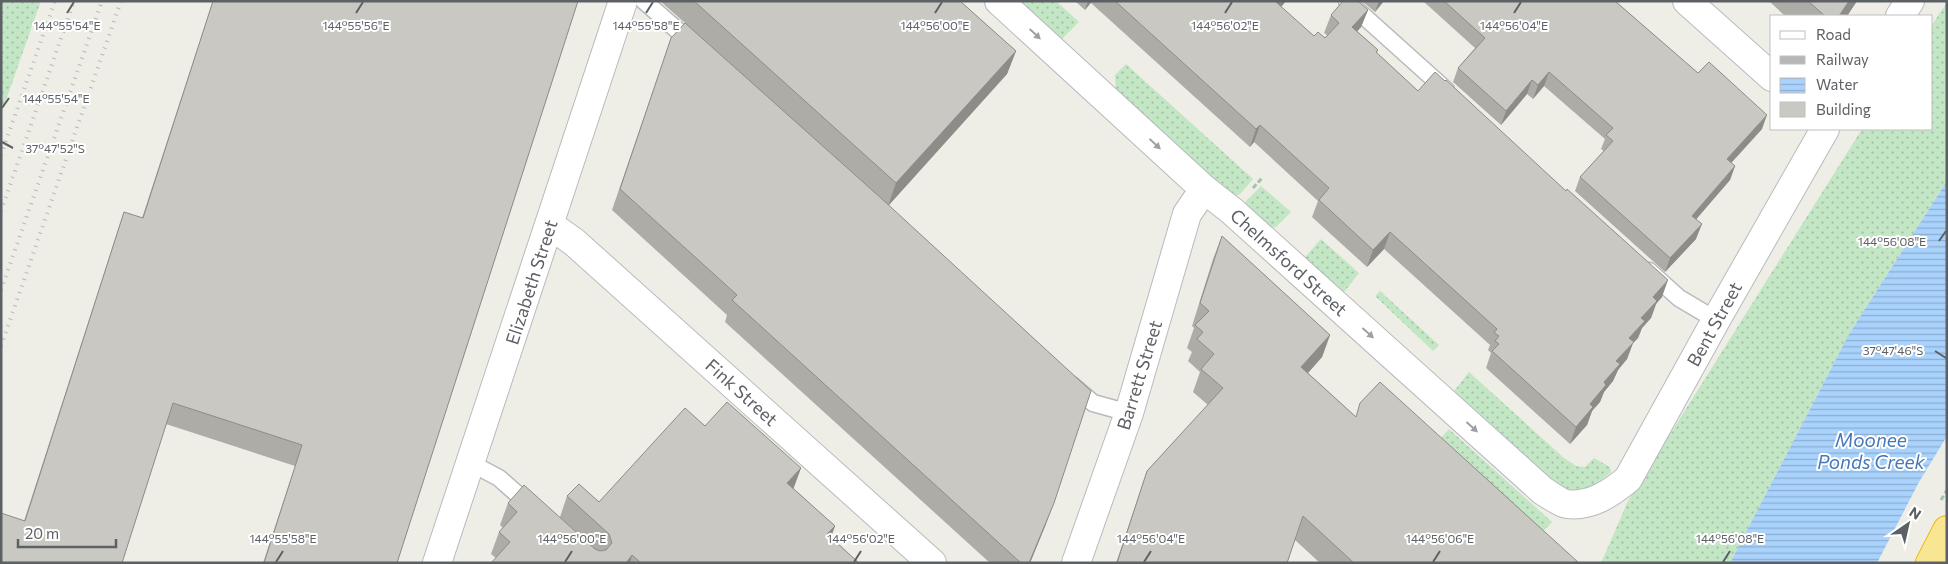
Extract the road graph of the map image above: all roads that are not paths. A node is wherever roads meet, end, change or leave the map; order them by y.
1 (623, 1) edge
2 (644, 1) edge
3 (999, 1) edge
4 (1347, 1) edge
5 (1687, 1) edge
6 (1910, 1) edge
7 (1901, 15) edge
8 (702, 52) edge
9 (1770, 75) edge
10 (1458, 100) edge
11 (1824, 130) edge
12 (1204, 189) junction
13 (550, 225) junction
14 (1635, 258) edge
15 (1716, 320) junction
16 (1064, 377) edge
17 (1129, 413) junction
18 (471, 463) junction
19 (1588, 502) joint
20 (542, 517) edge
21 (1947, 530) edge
22 (437, 563) edge
23 (932, 563) edge
24 (1076, 563) edge
25 (1930, 563) edge

1 - 13 street, Elizabeth Street
2 - 8 lane
3 -> 12 street, Chelmsford Street
4 - 10 lane
5 - 9 street
6 - 7 street
11 - 15 street, Bent Street
12 - 17 street, Barrett Street
12 -> 19 street, Chelmsford Street
13 - 18 street, Elizabeth Street
13 - 23 street, Fink Street
14 - 15 lane
15 - 19 street, Bent Street
16 - 17 lane
17 - 24 street, Barrett Street
18 - 20 lane
18 - 22 street, Elizabeth Street
21 - 25 highway

